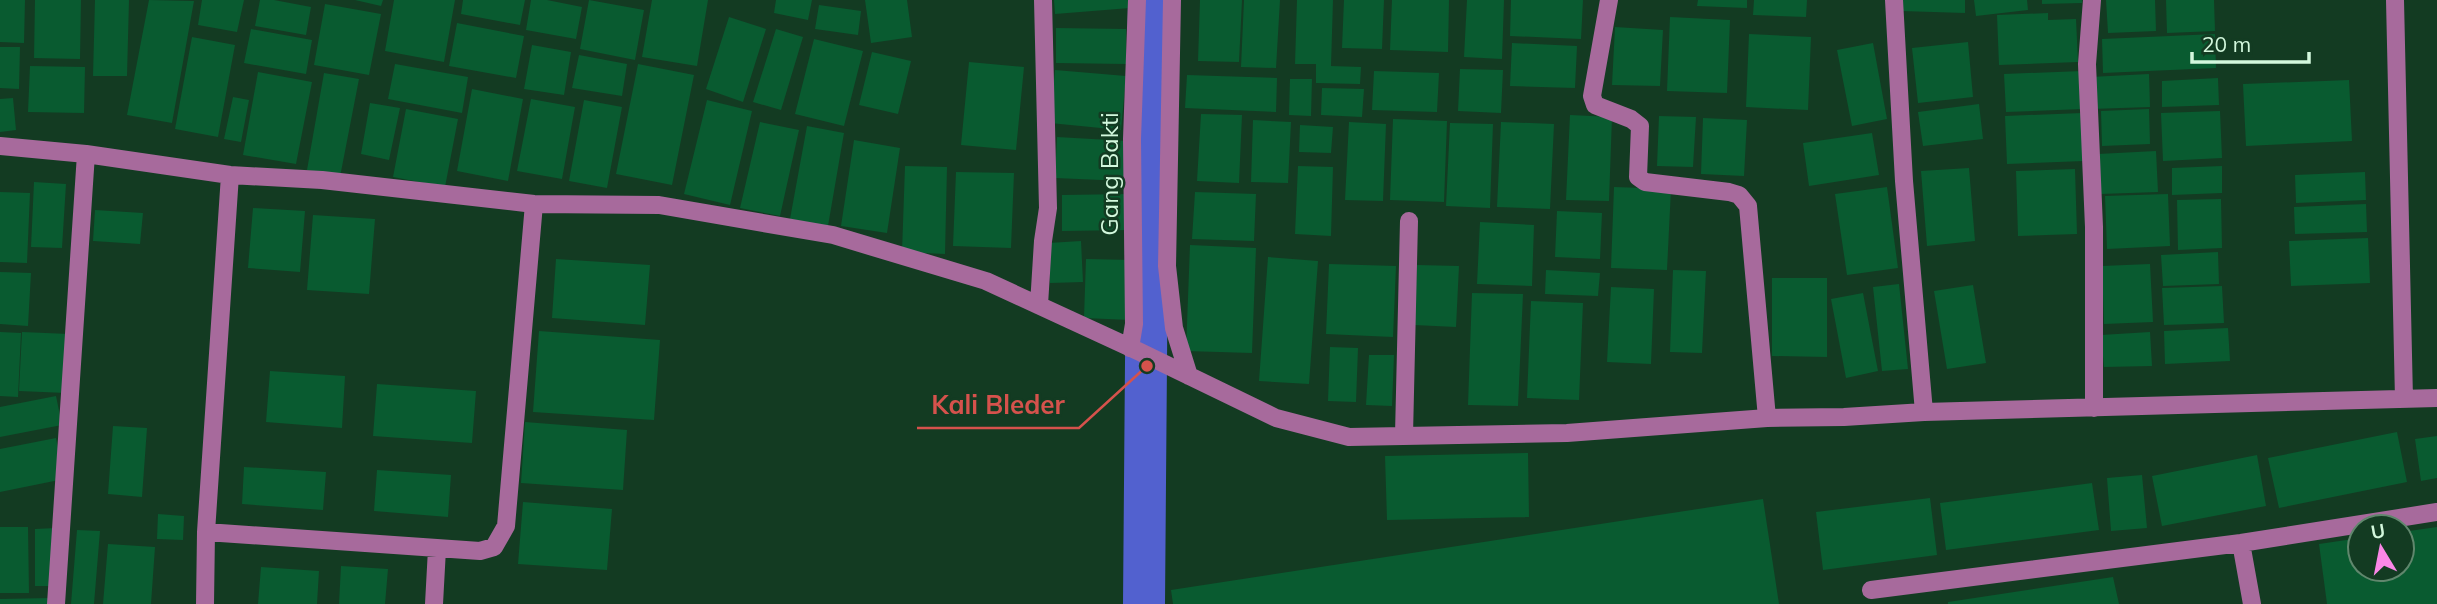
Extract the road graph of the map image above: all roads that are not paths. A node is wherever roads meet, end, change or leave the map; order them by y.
1 (1043, 0) edge
2 (1137, 0) edge
3 (1172, 0) edge
4 (1609, 0) edge
5 (1894, 0) edge
6 (2092, 0) edge
7 (2395, 0) edge
8 (0, 146) edge
9 (86, 154) junction
10 (230, 175) junction
11 (534, 204) junction
12 (1409, 221) dead end
13 (1039, 305) junction
14 (1135, 350) junction
15 (1182, 372) junction
16 (2437, 398) edge
17 (2404, 399) junction
18 (2094, 408) junction
19 (1924, 412) junction
20 (1767, 418) junction
21 (1404, 435) junction
22 (2437, 512) edge
23 (206, 532) junction
24 (2241, 543) junction
25 (438, 549) junction
26 (1871, 590) dead end
27 (56, 604) edge
28 (205, 604) edge
29 (434, 604) edge
30 (2252, 604) edge

1 - 13 street
2 - 14 street, Gang Bakti
3 - 15 street
4 - 20 street
5 - 19 street
6 - 18 street
7 - 17 street
8 - 9 street
9 - 10 street
9 - 27 street
10 - 11 street
10 - 23 street
11 - 13 street
11 - 25 street
12 - 21 street
13 - 14 street
14 - 15 street
15 - 21 street
16 - 17 street
17 - 18 street
18 - 19 street
19 - 20 street
20 - 21 street
22 - 24 street
23 - 25 street
23 - 28 street
24 - 26 street
24 - 30 street
25 - 29 street

